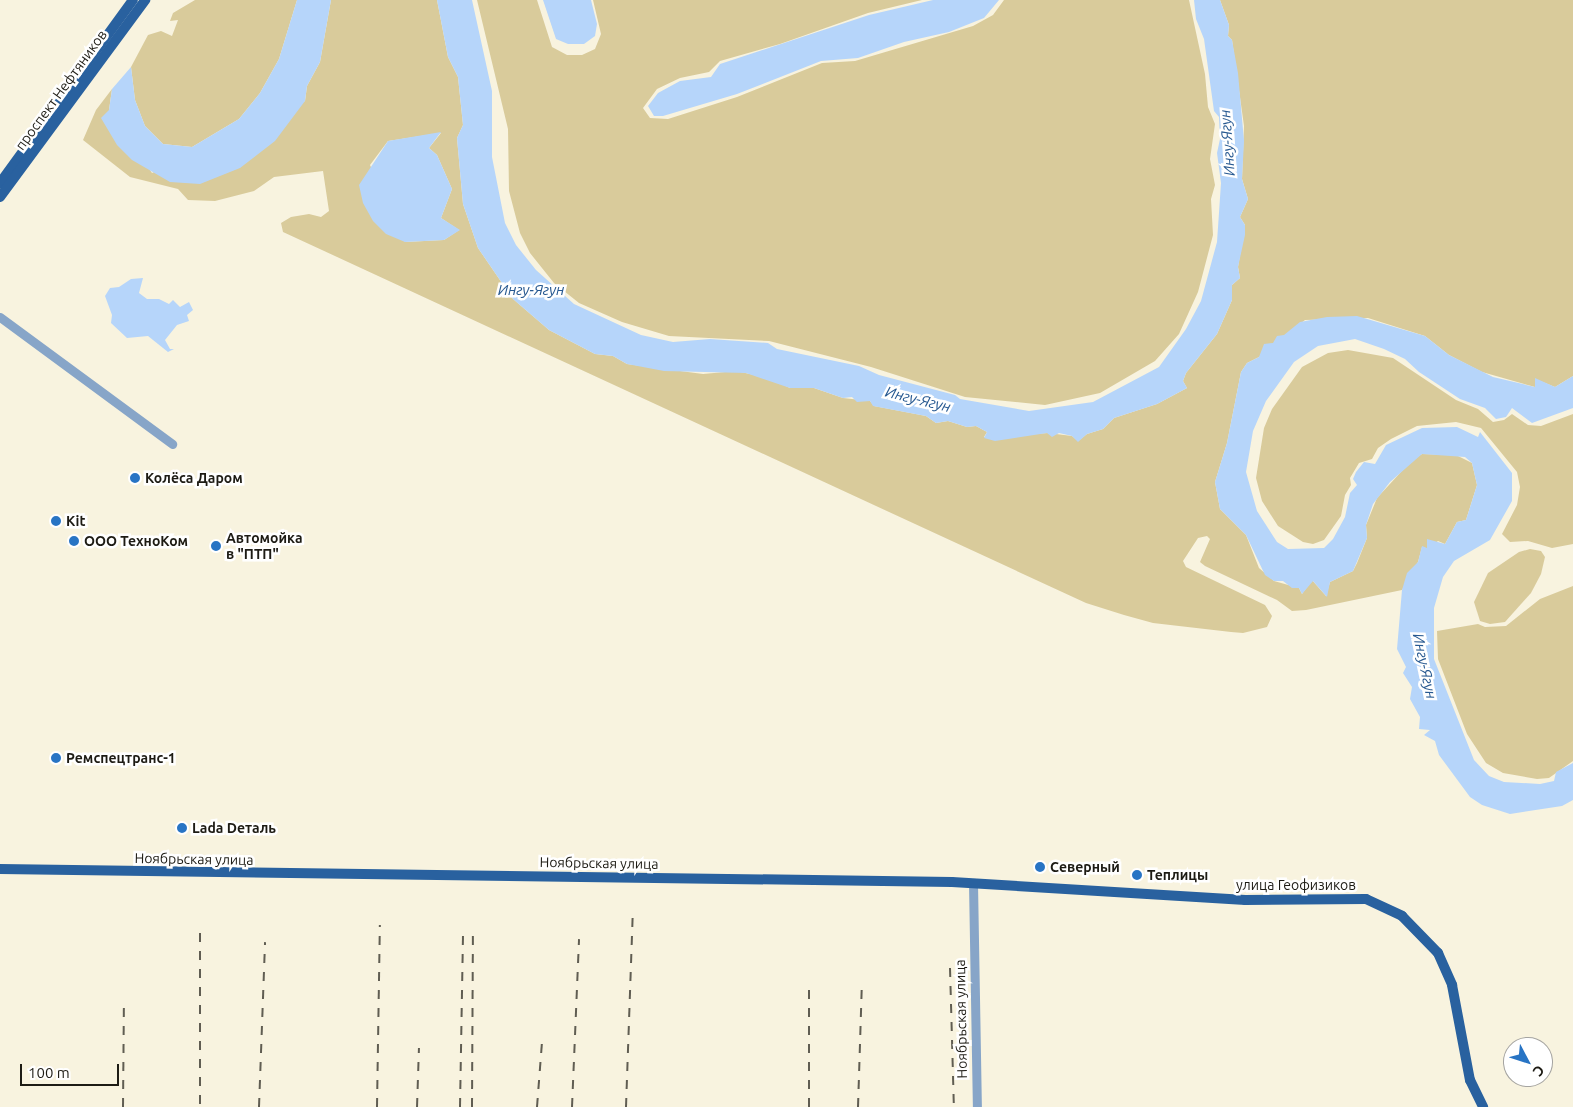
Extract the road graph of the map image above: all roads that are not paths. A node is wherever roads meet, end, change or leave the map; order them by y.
1 (133, 0) edge
2 (145, 0) edge
3 (0, 184) edge
4 (0, 197) edge
5 (0, 317) edge
6 (172, 444) dead end
7 (0, 869) edge
8 (973, 883) junction
9 (976, 1107) edge
10 (1483, 1107) edge

1 - 3 main road, проспект Нефтяников
2 - 4 main road, проспект Нефтяников
5 - 6 street
7 - 8 main road, Ноябрьская улица
8 - 9 street, Ноябрьская улица
8 - 10 main road, улица Геофизиков

